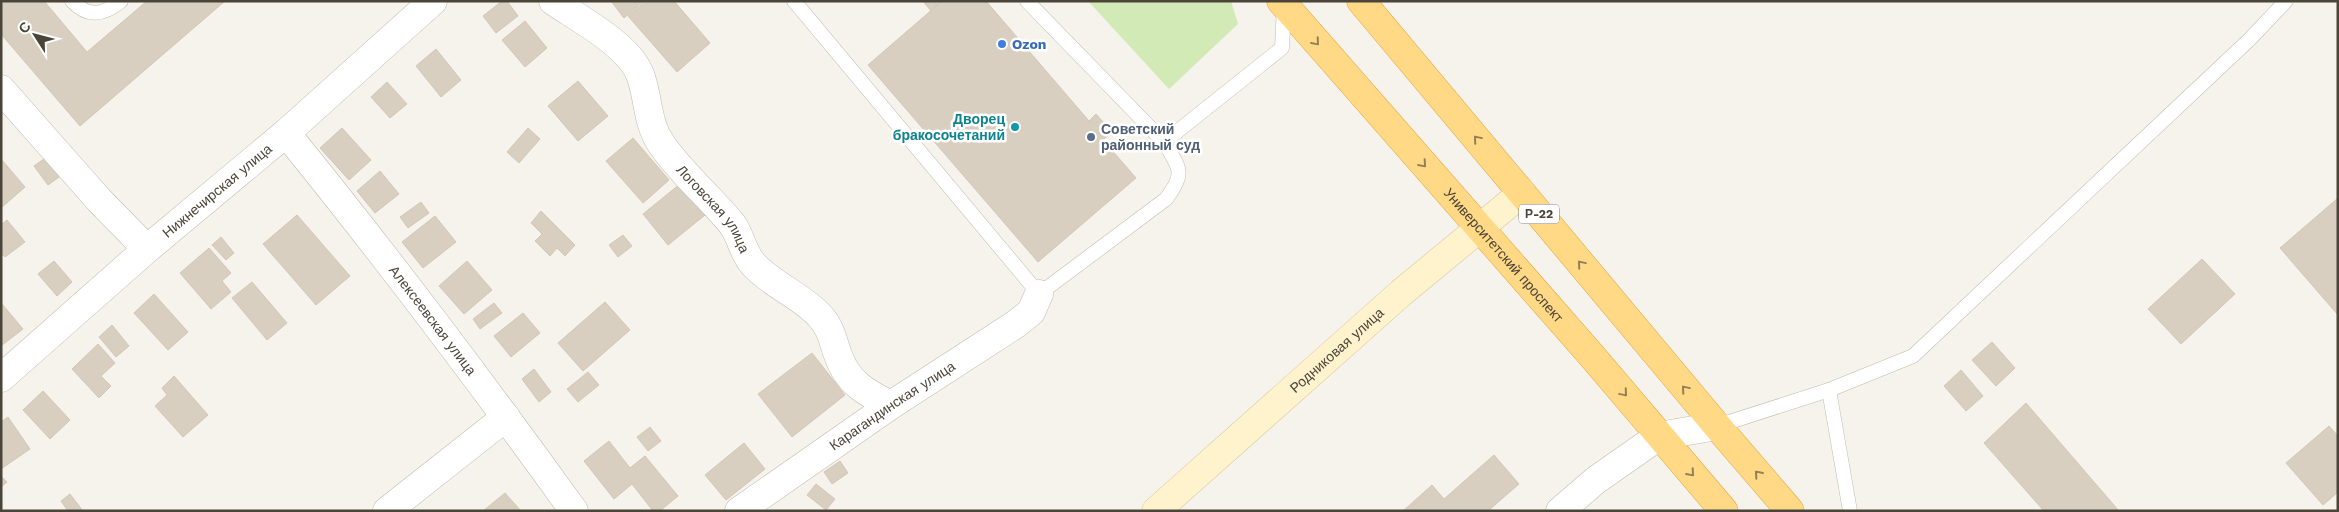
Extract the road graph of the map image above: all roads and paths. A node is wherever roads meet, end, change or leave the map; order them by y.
1 (72, 1) edge
2 (121, 1) edge
3 (432, 1) edge
4 (554, 1) edge
5 (794, 1) edge
6 (1027, 1) edge
7 (1362, 1) edge
8 (2286, 1) edge
9 (1284, 2) edge
10 (1, 89) edge
11 (286, 134) junction
12 (1164, 142) junction
13 (1522, 193) junction
14 (1480, 228) junction
15 (147, 249) junction
16 (1039, 294) junction
17 (1, 378) edge
18 (1828, 390) junction
19 (891, 405) junction
20 (506, 417) junction
21 (1717, 426) junction
22 (1659, 436) junction
23 (387, 511) edge
24 (574, 511) edge
25 (739, 511) edge
26 (1156, 511) edge
27 (1560, 511) edge
28 (1724, 511) edge
29 (1790, 511) edge
30 (1850, 511) edge

1 - 2 lane
3 - 11 street, Нижнечирская улица
4 - 19 street, Логовская улица
5 - 16 lane
6 - 12 lane
13 -> 7 highway, Р-22
8 - 18 lane
9 - 12 lane
9 -> 14 highway, Университетский проспект
10 - 15 street
11 - 15 street, Нижнечирская улица
11 - 20 street, Алексеевская улица
12 - 16 lane
13 - 14 main road, Родниковая улица
21 -> 13 highway, Р-22
14 -> 22 highway, Университетский проспект
14 - 26 main road, Родниковая улица
15 - 17 street, Нижнечирская улица
16 - 19 street, Карагандинская улица
18 - 21 lane
18 - 30 lane
19 - 25 street, Карагандинская улица
20 - 23 street
20 - 24 street, Алексеевская улица
21 - 22 street
29 -> 21 highway, Р-22
22 - 27 street
22 -> 28 highway, Университетский проспект

